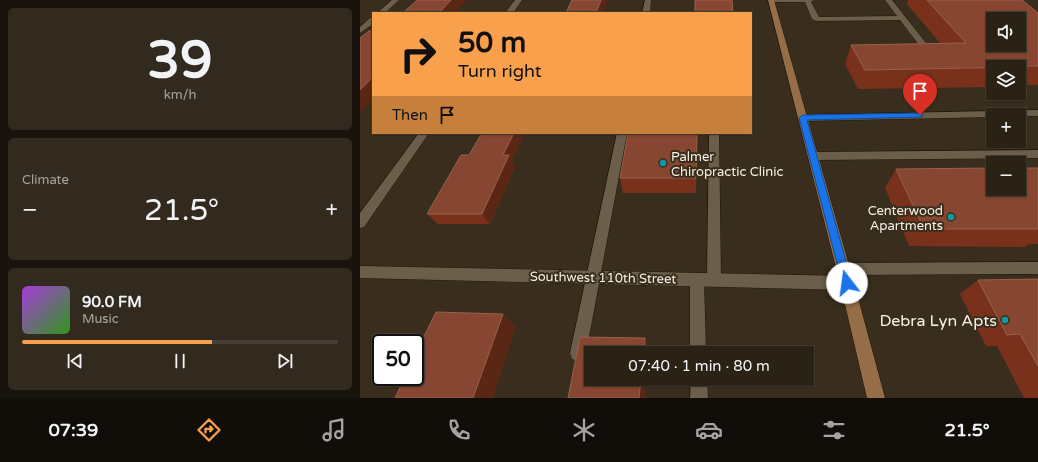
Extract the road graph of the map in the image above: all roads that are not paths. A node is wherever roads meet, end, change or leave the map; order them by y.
1 (396, 0) edge
2 (519, 0) edge
3 (648, 0) edge
4 (772, 0) edge
5 (807, 0) edge
6 (811, 0) edge
7 (888, 0) edge
8 (382, 12) edge
9 (510, 12) edge
10 (646, 12) edge
11 (903, 18) junction
12 (372, 21) edge
13 (360, 31) edge
14 (922, 43) edge
15 (1038, 113) edge
16 (803, 118) junction
17 (423, 134) edge
18 (622, 134) edge
19 (714, 134) edge
20 (1038, 154) edge
21 (813, 156) junction
22 (360, 223) edge
23 (1038, 268) edge
24 (360, 272) edge
25 (845, 276) junction
26 (593, 277) junction
27 (697, 279) junction
28 (714, 280) junction
29 (698, 346) edge
30 (575, 368) edge
31 (699, 386) edge
32 (699, 398) edge
33 (876, 398) edge

1 - 8 street
2 - 9 street
3 - 10 street
4 - 5 street
4 - 16 main road
5 - 6 street
5 - 11 street
7 - 11 street
11 - 14 street
12 - 13 street
15 - 16 street
16 - 21 main road
17 - 22 street
18 - 26 street
19 - 28 street
20 - 21 street
21 - 25 main road
23 - 25 street, Southwest 110th Street
24 - 26 street, Southwest 110th Street
25 - 28 street, Southwest 110th Street
25 - 33 main road
26 - 27 street, Southwest 110th Street
26 - 30 street
27 - 28 street, Southwest 110th Street
27 - 29 street
31 - 32 street

